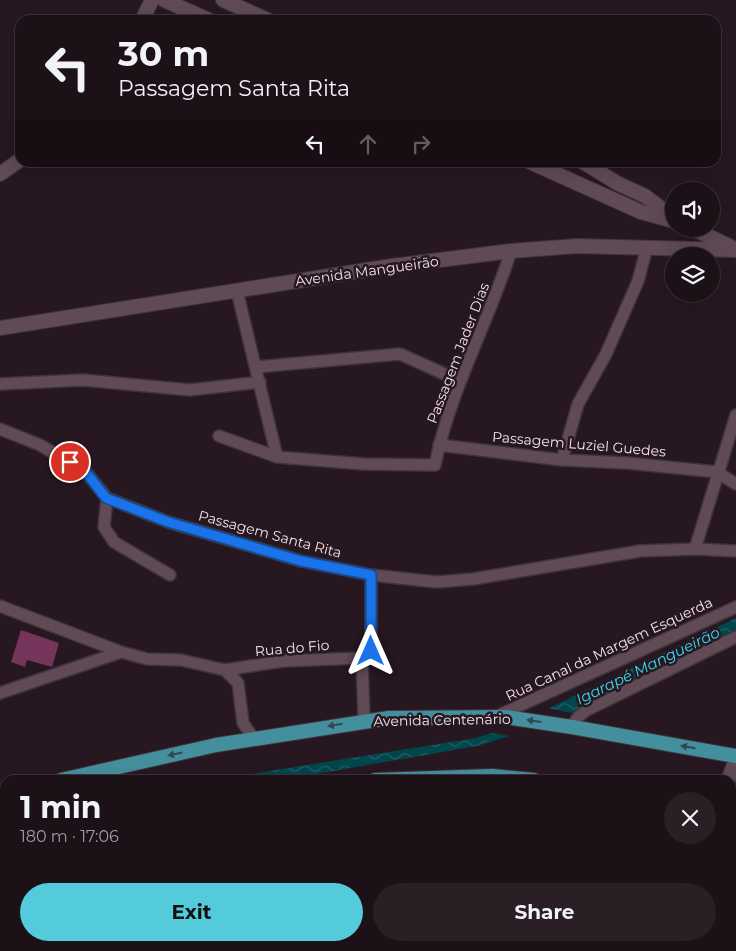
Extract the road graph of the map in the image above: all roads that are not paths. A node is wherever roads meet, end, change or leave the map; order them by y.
1 (152, 0) edge
2 (164, 0) edge
3 (223, 0) edge
4 (144, 15) edge
5 (198, 15) edge
6 (257, 15) edge
7 (15, 164) edge
8 (541, 167) edge
9 (592, 167) edge
10 (0, 174) edge
11 (665, 212) edge
12 (665, 217) edge
13 (711, 237) edge
14 (647, 247) junction
15 (736, 249) edge
16 (511, 251) junction
17 (236, 291) junction
18 (0, 328) edge
19 (256, 367) junction
20 (460, 381) junction
21 (260, 382) junction
22 (0, 384) edge
23 (736, 415) edge
24 (0, 430) edge
25 (219, 436) dead end
26 (439, 445) junction
27 (277, 457) junction
28 (562, 460) junction
29 (716, 472) junction
30 (736, 484) edge
31 (106, 498) junction
32 (695, 549) junction
33 (736, 551) edge
34 (170, 575) dead end
35 (371, 575) junction
36 (0, 606) edge
37 (736, 607) edge
38 (736, 637) edge
39 (121, 652) junction
40 (362, 658) junction
41 (225, 670) junction
42 (0, 693) edge
43 (494, 717) junction
44 (364, 720) junction
45 (572, 726) junction
46 (254, 739) junction
47 (736, 756) edge
48 (736, 760) edge
49 (81, 775) edge
50 (730, 775) edge

1 - 4 street
2 - 5 street
3 - 6 street
7 - 10 street
8 - 12 street
9 - 11 street
13 - 15 street
14 - 15 street, Avenida Mangueirão
14 - 16 street, Avenida Mangueirão
14 - 28 street
16 - 17 street, Avenida Mangueirão
16 - 20 street, Passagem Jader Dias
17 - 18 street, Avenida Mangueirão
17 - 19 street
19 - 20 street
19 - 21 street
20 - 26 street, Passagem Jader Dias
21 - 22 street
21 - 27 street
23 - 29 street
24 - 31 street
25 - 27 street
26 - 27 street, Passagem Jader Dias
26 - 28 street, Passagem Luziel Guedes
28 - 29 street, Passagem Luziel Guedes
29 - 30 street
29 - 32 street
31 - 34 street
31 - 35 street, Passagem Santa Rita
32 - 33 street, Passagem Santa Rita
32 - 35 street, Passagem Santa Rita
35 - 40 street
36 - 39 street
37 - 43 street, Rua Canal da Margem Esquerda
38 - 45 street
39 - 41 street
39 - 42 street
40 - 41 street, Rua do Fio
40 - 44 street
41 - 46 street
43 - 44 main road, Avenida Centenário
45 -> 43 main road, Avenida Centenário
44 -> 46 main road, Avenida Centenário
47 -> 45 main road, Avenida Centenário
46 -> 49 main road, Avenida Centenário
48 - 50 street

